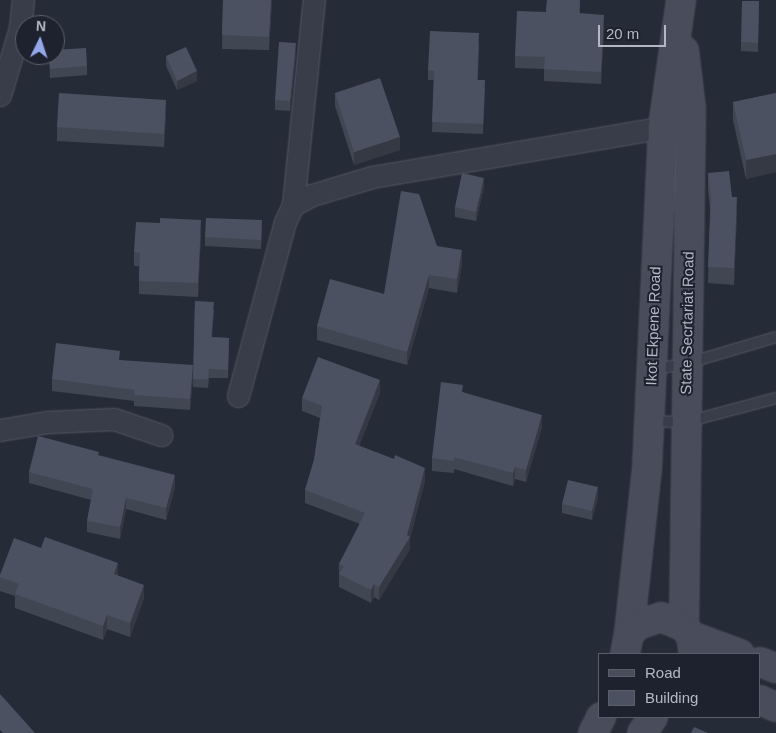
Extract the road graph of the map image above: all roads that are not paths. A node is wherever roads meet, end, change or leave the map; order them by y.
1 (23, 0) edge
2 (314, 0) edge
3 (681, 9) edge
4 (0, 95) edge
5 (663, 127) junction
6 (293, 205) junction
7 (776, 337) edge
8 (685, 364) junction
9 (651, 370) junction
10 (238, 396) dead end
11 (776, 398) edge
12 (650, 421) junction
13 (686, 422) junction
14 (0, 430) edge
15 (161, 435) dead end
16 (689, 639) edge
17 (627, 644) edge
18 (737, 653) edge
19 (761, 662) edge
20 (776, 668) edge
21 (761, 700) edge
22 (776, 707) edge
23 (600, 718) edge
24 (651, 718) edge
25 (593, 733) edge
26 (642, 733) edge

1 - 4 street
2 - 6 street
3 - 5 street, Ikot Ekpene Road
3 - 8 street, State Secrtariat Road
5 - 6 street
5 - 9 street, Ikot Ekpene Road
6 - 10 street
7 - 8 lane
8 - 9 lane
8 - 13 street, State Secrtariat Road
9 - 12 street, Ikot Ekpene Road
11 - 13 lane
12 - 13 lane
12 - 17 street, Ikot Ekpene Road
13 - 16 street, State Secrtariat Road
14 - 15 street
16 - 17 street
16 - 18 street
19 - 20 street
21 - 22 street
23 - 25 street
24 - 26 street

